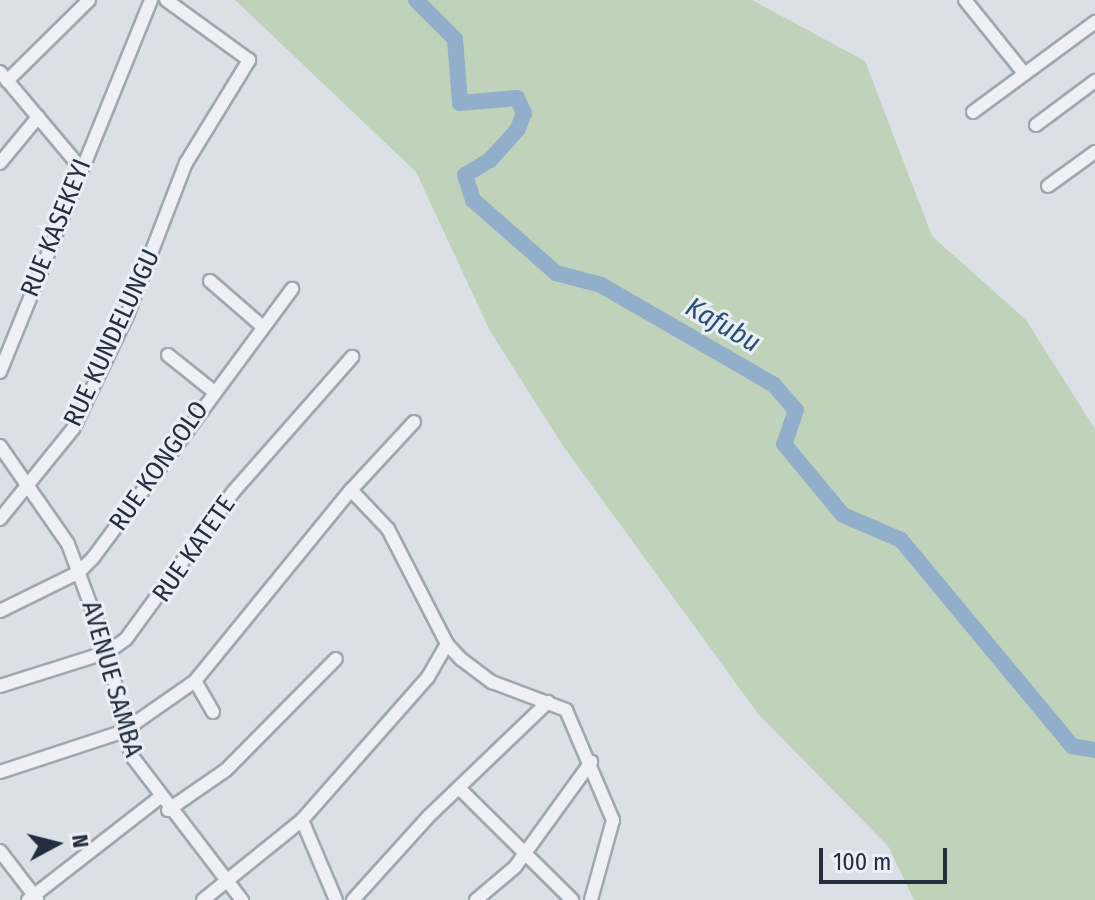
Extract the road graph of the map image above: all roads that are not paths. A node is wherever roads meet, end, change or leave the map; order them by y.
1 (89, 0) edge
2 (151, 0) edge
3 (166, 0) edge
4 (965, 0) edge
5 (1095, 22) edge
6 (1024, 73) junction
7 (4, 76) edge
8 (1095, 81) edge
9 (973, 112) dead end
10 (38, 117) junction
11 (1036, 125) dead end
12 (1095, 152) edge
13 (0, 163) edge
14 (80, 167) junction
15 (1048, 186) dead end
16 (210, 281) dead end
17 (292, 289) dead end
18 (262, 326) junction
19 (168, 355) dead end
20 (352, 357) dead end
21 (0, 372) edge
22 (213, 391) junction
23 (414, 422) dead end
24 (0, 446) edge
25 (30, 486) junction
26 (351, 490) junction
27 (0, 519) edge
28 (79, 572) junction
29 (0, 611) edge
30 (447, 644) junction
31 (108, 652) junction
32 (336, 659) dead end
33 (195, 681) junction
34 (0, 686) edge
35 (548, 702) junction
36 (213, 712) dead end
37 (122, 732) junction
38 (591, 762) junction
39 (0, 772) edge
40 (460, 789) junction
41 (159, 798) junction
42 (168, 810) junction
43 (302, 820) junction
44 (0, 851) edge
45 (525, 853) junction
46 (227, 884) junction
47 (34, 899) edge
48 (203, 900) edge
49 (242, 900) edge
50 (336, 900) edge
51 (353, 900) edge
52 (476, 900) edge
53 (572, 900) edge
54 (591, 900) edge

1 - 7 street
2 - 14 street, RUE KASEKEYI
3 - 25 street, RUE KUNDELUNGU
4 - 6 street
5 - 6 street
6 - 9 street
7 - 10 street
8 - 11 street
10 - 13 street
10 - 14 street
12 - 15 street
14 - 21 street, RUE KASEKEYI
16 - 18 street
17 - 18 street, RUE KONGOLO
18 - 22 street, RUE KONGOLO
19 - 22 street
20 - 31 street, RUE KATETE
22 - 28 street, RUE KONGOLO
23 - 26 street
24 - 25 street, AVENUE SAMBA
25 - 27 street, RUE KUNDELUNGU
25 - 28 street, AVENUE SAMBA
26 - 30 street
26 - 33 street
28 - 29 street, RUE KONGOLO
28 - 31 street, AVENUE SAMBA
30 - 35 street
30 - 43 street
31 - 34 street, RUE KATETE
31 - 37 street, AVENUE SAMBA
32 - 42 street
33 - 36 street
33 - 37 street
35 - 38 street
35 - 40 street
37 - 39 street
37 - 41 street, AVENUE SAMBA
38 - 45 street
38 - 54 street
40 - 45 street
40 - 51 street
41 - 42 street, AVENUE SAMBA
41 - 47 street
42 - 46 street, AVENUE SAMBA
43 - 46 street
43 - 50 street
44 - 47 street
45 - 52 street
45 - 53 street
46 - 48 street
46 - 49 street, AVENUE SAMBA

